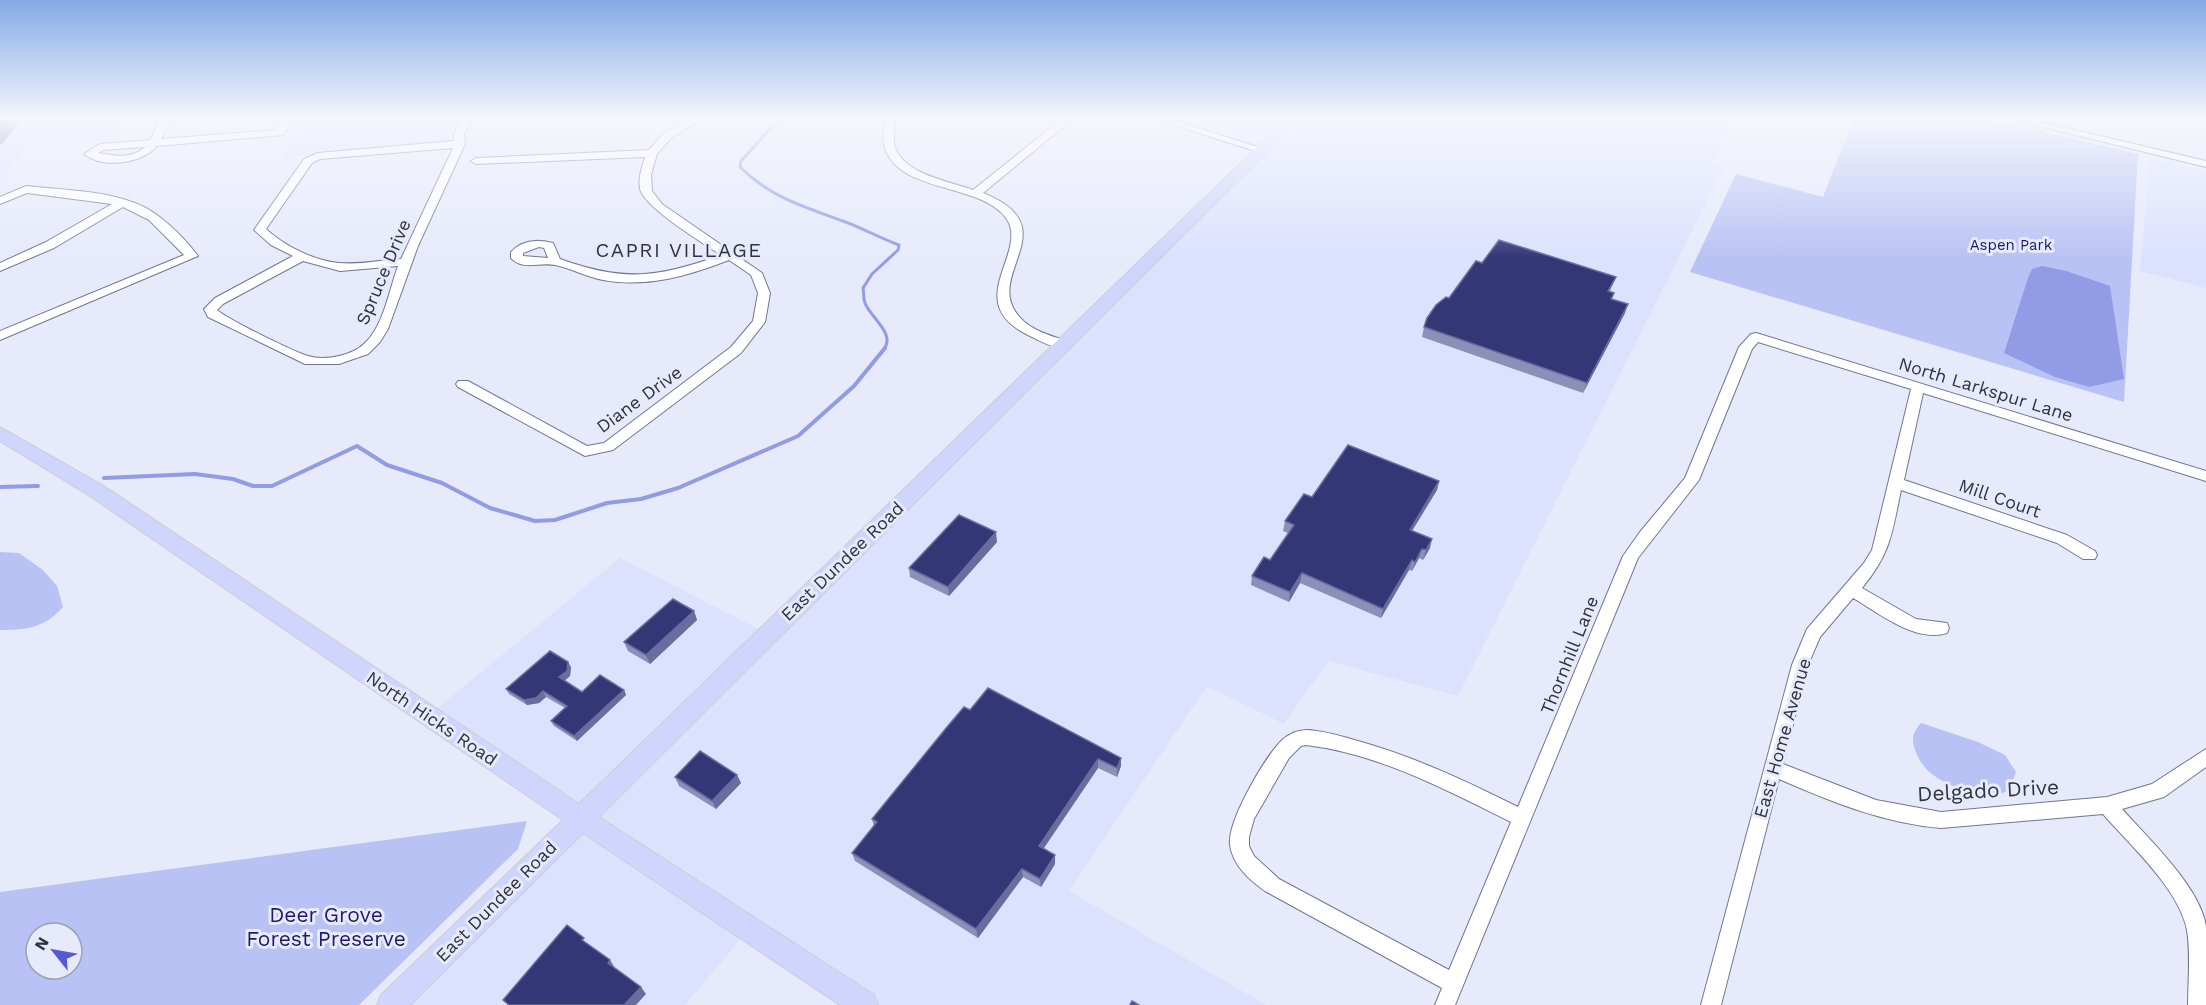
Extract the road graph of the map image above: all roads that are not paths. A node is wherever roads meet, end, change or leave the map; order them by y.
1 (305, 165) edge
2 (450, 165) edge
3 (648, 165) edge
4 (902, 165) edge
5 (1011, 165) edge
6 (1247, 165) edge
7 (975, 194) junction
8 (0, 201) edge
9 (121, 203) junction
10 (302, 255) junction
11 (731, 255) junction
12 (555, 261) dead end
13 (405, 262) junction
14 (0, 267) edge
15 (0, 336) edge
16 (1756, 337) joint
17 (1062, 344) junction
18 (463, 384) dead end
19 (1918, 387) junction
20 (0, 433) edge
21 (2206, 476) edge
22 (1896, 483) junction
23 (2089, 555) dead end
24 (1852, 590) junction
25 (1941, 628) dead end
26 (2206, 757) edge
27 (1773, 768) junction
28 (2107, 805) junction
29 (580, 817) junction
30 (1523, 819) junction
31 (1453, 982) junction
32 (391, 1005) edge
33 (864, 1005) edge
34 (1445, 1005) edge
35 (1711, 1005) edge
36 (2198, 1005) edge

1 - 10 street
2 - 13 street, Spruce Drive
3 - 11 street, Diane Drive
4 - 7 street
5 - 7 street
6 - 17 main road, East Dundee Road
7 - 17 street
8 - 9 street
9 - 14 street
9 - 15 street
10 - 13 street
10 - 13 street, Spruce Drive
11 - 12 street
11 - 18 street, Diane Drive
16 - 19 street, North Larkspur Lane
16 - 30 street, Thornhill Lane
17 - 29 main road, East Dundee Road
19 - 21 street, North Larkspur Lane
19 - 22 street, East Home Avenue
20 - 29 main road, North Hicks Road
22 - 23 street, Mill Court
22 - 24 street, East Home Avenue
24 - 25 street
24 - 27 street, East Home Avenue
26 - 28 street, Delgado Drive
27 - 28 street, Delgado Drive
27 - 35 street, East Home Avenue
28 - 36 street
29 - 32 main road, East Dundee Road
29 - 33 main road, North Hicks Road
30 - 31 street, Thornhill Lane
30 - 31 street
31 - 34 street, Thornhill Lane

